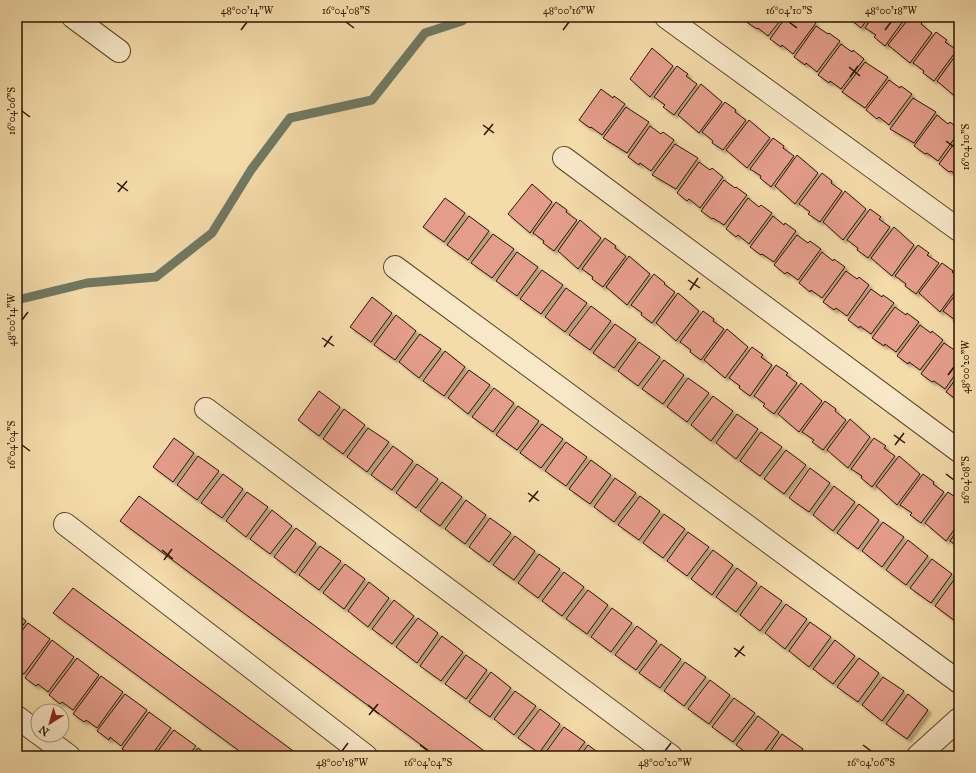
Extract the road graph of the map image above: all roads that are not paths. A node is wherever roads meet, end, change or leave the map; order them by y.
1 (73, 17) edge
2 (666, 17) edge
3 (119, 51) dead end
4 (564, 158) dead end
5 (959, 230) edge
6 (395, 267) dead end
7 (206, 409) dead end
8 (959, 451) edge
9 (65, 524) dead end
10 (959, 682) edge
11 (17, 717) edge
12 (959, 719) edge
13 (30, 727) edge
14 (52, 743) edge
15 (70, 756) edge
16 (366, 756) edge
17 (671, 756) edge
18 (918, 756) edge

1 - 3 street
2 - 5 street
4 - 8 street
6 - 10 street
7 - 17 street
9 - 16 street
11 - 13 street
12 - 18 street
14 - 15 street

